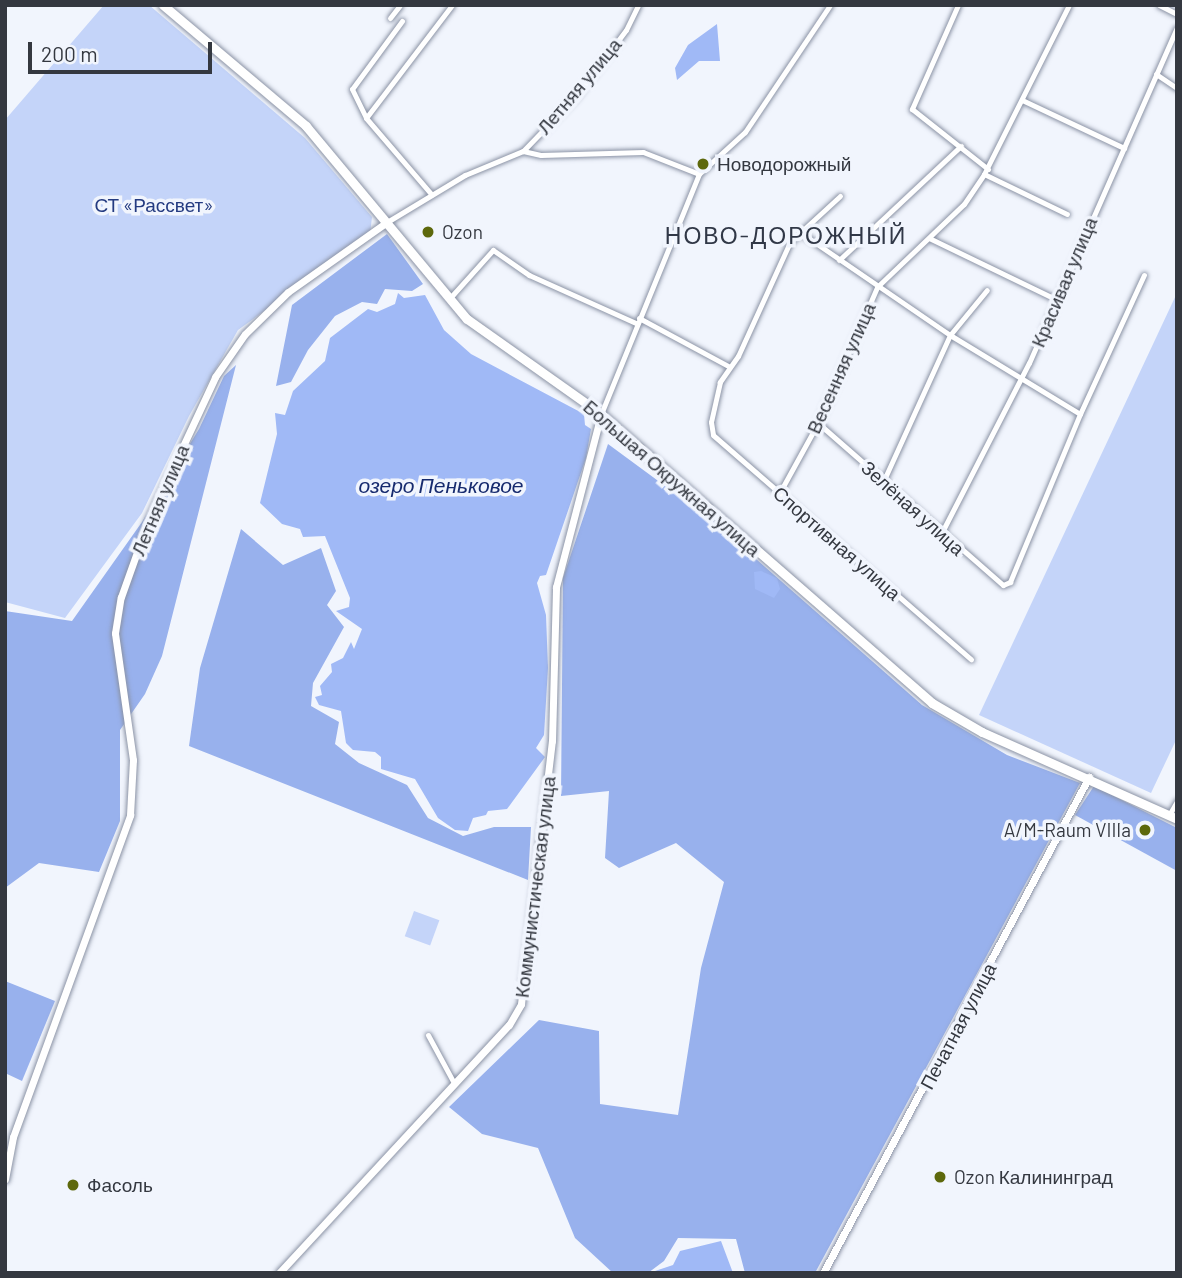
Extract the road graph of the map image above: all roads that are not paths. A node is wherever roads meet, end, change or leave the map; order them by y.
1 (163, 5) edge
2 (400, 5) edge
3 (452, 5) edge
4 (638, 5) edge
5 (830, 5) edge
6 (958, 5) edge
7 (1069, 5) edge
8 (1159, 5) edge
9 (1177, 14) edge
10 (390, 18) dead end
11 (402, 21) dead end
12 (1177, 28) edge
13 (1156, 74) junction
14 (1177, 88) edge
15 (1022, 100) junction
16 (366, 118) junction
17 (961, 146) junction
18 (1124, 148) junction
19 (523, 151) junction
20 (986, 172) junction
21 (699, 174) junction
22 (432, 195) junction
23 (840, 196) dead end
24 (1067, 214) dead end
25 (387, 222) junction
26 (801, 233) junction
27 (929, 238) junction
28 (839, 260) junction
29 (1144, 275) dead end
30 (877, 287) junction
31 (987, 290) dead end
32 (448, 300) junction
33 (1056, 300) junction
34 (638, 320) junction
35 (950, 335) junction
36 (728, 366) junction
37 (1021, 380) junction
38 (601, 414) junction
39 (1080, 414) junction
40 (818, 423) junction
41 (883, 482) junction
42 (780, 492) junction
43 (942, 532) junction
44 (971, 659) dead end
45 (1089, 777) junction
46 (1177, 801) edge
47 (1173, 817) edge
48 (428, 1035) dead end
49 (454, 1083) junction
50 (5, 1179) edge
51 (279, 1273) edge
52 (823, 1273) edge

1 - 25 main road, Большая Окружная улица
2 - 10 street
3 - 16 street
4 - 19 street, Летняя улица
5 - 21 street
6 - 17 street
7 - 15 street, Весенняя улица
8 - 9 street
11 - 16 street
12 - 13 street, Красивая улица
13 - 14 street
13 - 18 street, Красивая улица
15 - 18 street
15 - 20 street, Весенняя улица
16 - 22 street
17 - 20 street
17 - 28 street
18 - 33 street, Красивая улица
19 - 21 street
19 - 22 street, Летняя улица
20 - 24 street
20 - 27 street, Весенняя улица
21 - 34 street
22 - 25 street, Летняя улица
23 - 26 street
25 - 32 main road, Большая Окружная улица
25 - 50 street, Летняя улица
26 - 28 street
26 - 36 street
27 - 30 street, Весенняя улица
27 - 33 street
28 - 30 street
29 - 39 street
30 - 35 street
30 - 40 street, Весенняя улица
31 - 35 street
32 - 34 street
32 - 38 main road, Большая Окружная улица
33 - 37 street, Красивая улица
34 - 36 street
34 - 38 street
35 - 37 street
35 - 41 street
36 - 42 street, Спортивная улица
37 - 39 street
37 - 43 street, Красивая улица
38 - 45 main road, Большая Окружная улица
38 - 49 street, Коммунистическая улица
39 - 43 street, Зелёная улица
40 - 41 street, Зелёная улица
40 - 42 street, Весенняя улица
41 - 43 street, Зелёная улица
42 - 44 street, Спортивная улица
45 - 47 main road, Большая Окружная улица
45 - 52 street, Печатная улица
46 - 47 street
48 - 49 street
49 - 51 street, Коммунистическая улица

